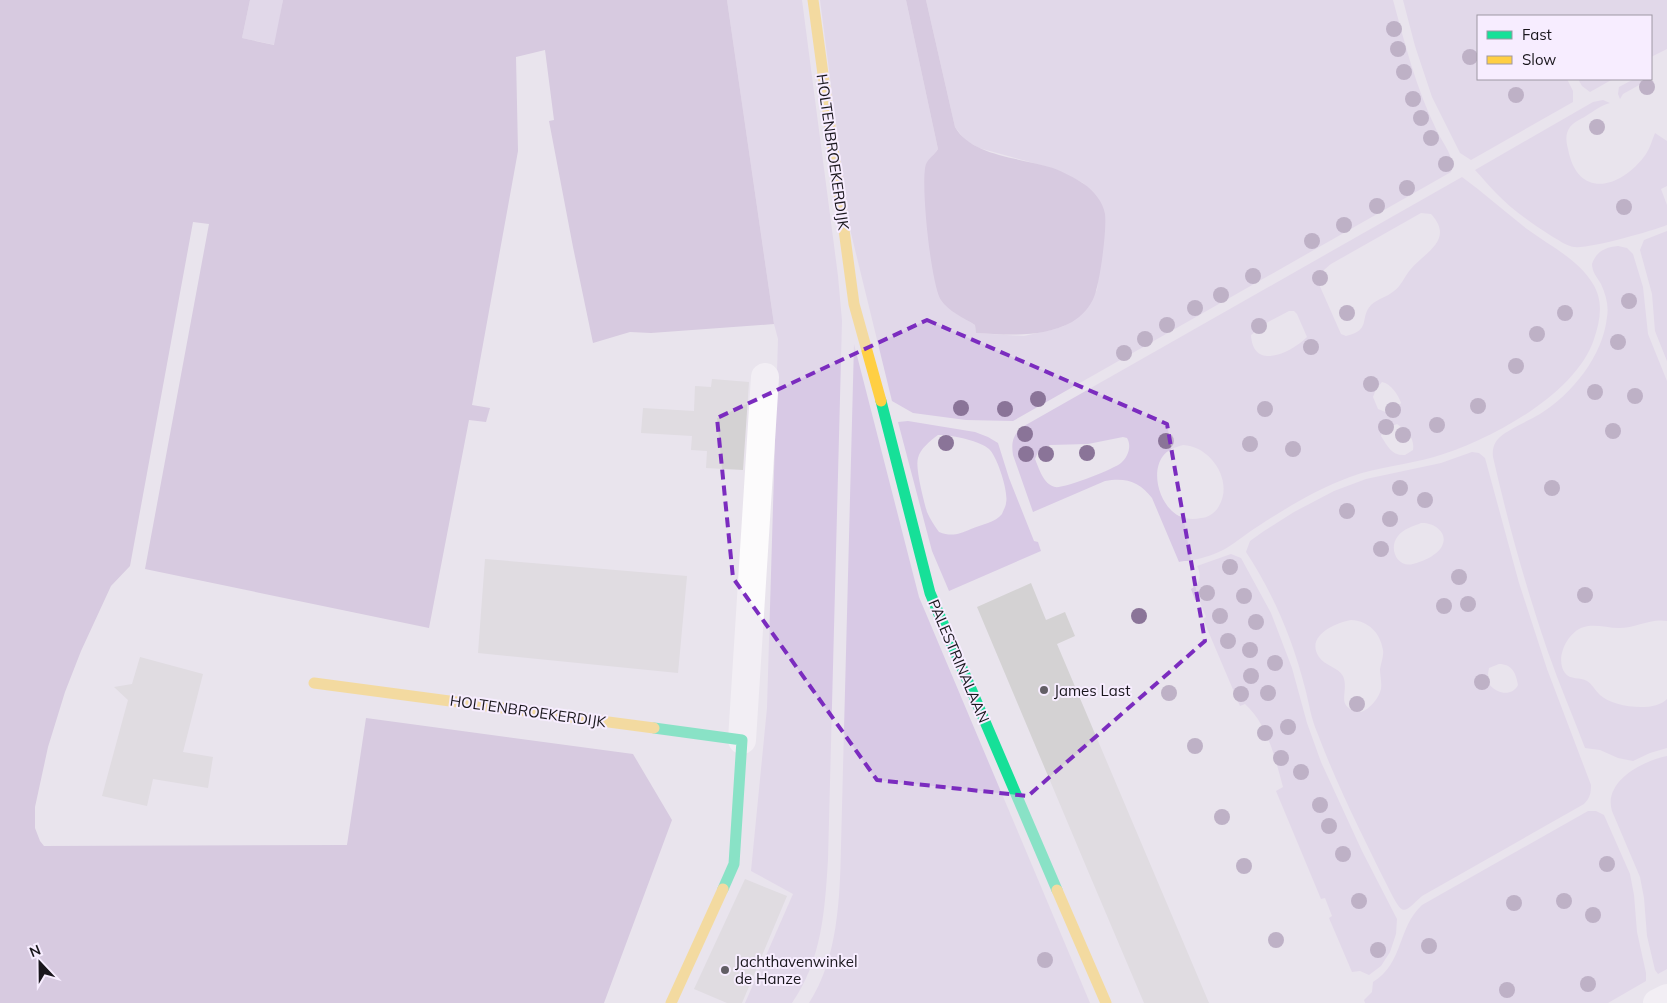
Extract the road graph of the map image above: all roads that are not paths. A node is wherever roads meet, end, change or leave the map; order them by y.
1 (813, 0) edge
2 (854, 304) joint
3 (765, 377) dead end
4 (314, 683) dead end
5 (742, 740) junction
6 (1667, 998) edge
7 (670, 1003) edge
8 (1106, 1003) edge
9 (1657, 1003) edge

1 - 2 street, HOLTENBROEKERDIJK
2 - 8 street, PALESTRINALAAN
3 - 5 street
4 - 5 street, HOLTENBROEKERDIJK
5 - 7 street
6 - 9 street

